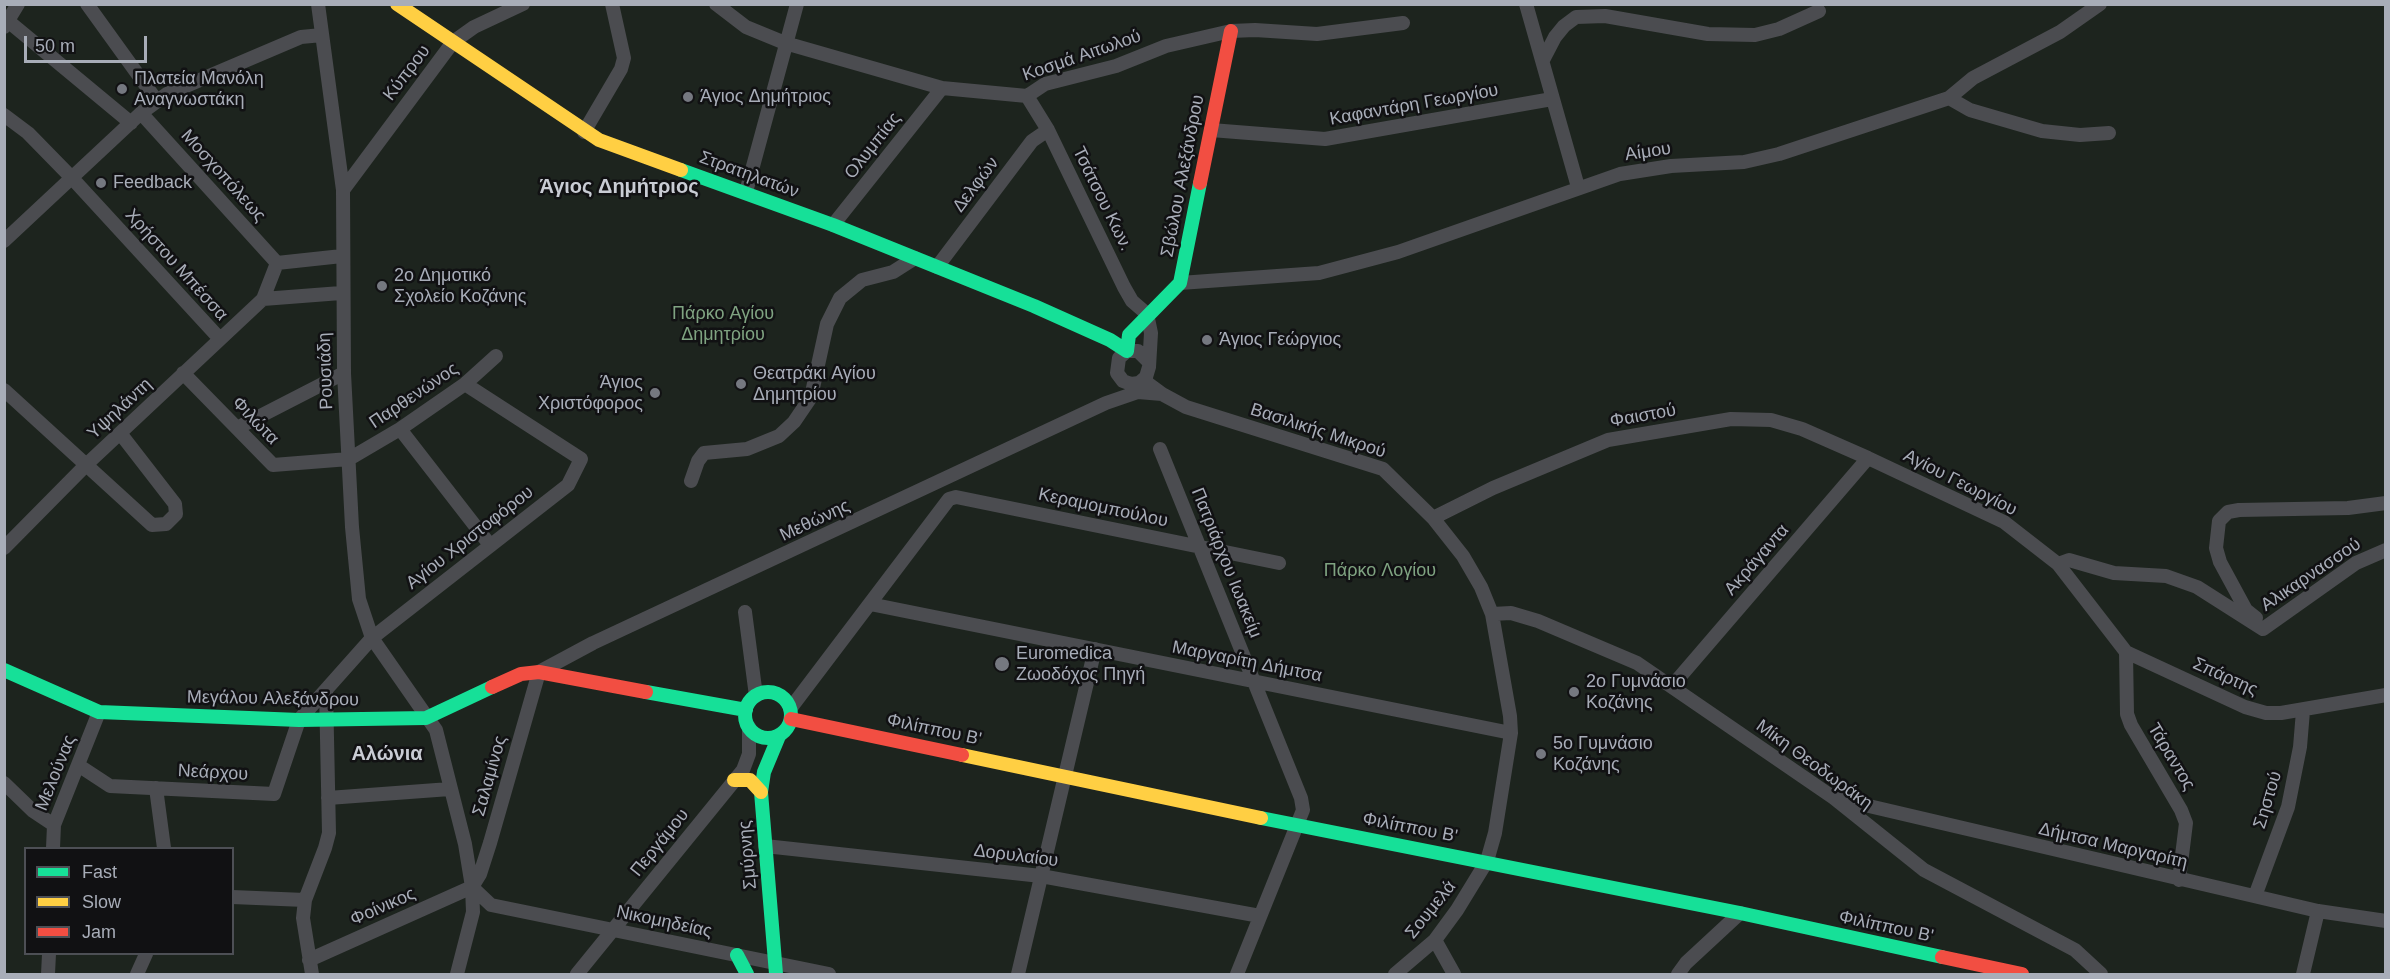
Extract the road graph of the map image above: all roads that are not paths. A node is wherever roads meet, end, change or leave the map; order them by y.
1 (18, 4) edge
2 (87, 4) edge
3 (318, 4) edge
4 (397, 4) edge
5 (523, 4) edge
6 (612, 4) edge
7 (716, 4) edge
8 (797, 4) edge
9 (1526, 4) edge
10 (2100, 4) edge
11 (1819, 11) dead end
12 (1403, 23) dead end
13 (6, 24) edge
14 (1231, 31) junction
15 (322, 35) junction
16 (453, 42) junction
17 (785, 43) junction
18 (1543, 60) junction
19 (942, 88) junction
20 (1027, 96) junction
21 (1949, 98) junction
22 (1552, 99) junction
23 (157, 101) junction
24 (141, 113) junction
25 (4, 115) edge
26 (131, 123) junction
27 (1048, 130) junction
28 (1211, 130) junction
29 (584, 132) junction
30 (2109, 133) dead end
31 (72, 178) junction
32 (1578, 187) junction
33 (343, 190) junction
34 (746, 192) junction
35 (833, 225) junction
36 (4, 242) edge
37 (342, 256) junction
38 (915, 258) junction
39 (277, 263) junction
40 (937, 267) junction
41 (1180, 283) junction
42 (341, 293) junction
43 (263, 299) junction
44 (1148, 314) junction
45 (1129, 334) junction
46 (220, 339) junction
47 (1110, 340) junction
48 (1127, 351) junction
49 (496, 357) dead end
50 (1117, 362) junction
51 (1149, 362) junction
52 (183, 373) junction
53 (344, 373) junction
54 (1119, 377) junction
55 (1143, 380) junction
56 (465, 384) junction
57 (4, 390) edge
58 (1162, 394) junction
59 (1106, 403) junction
60 (237, 428) junction
61 (400, 429) junction
62 (120, 433) junction
63 (1160, 449) dead end
64 (1868, 458) junction
65 (349, 459) junction
66 (87, 464) junction
67 (691, 481) dead end
68 (2385, 503) edge
69 (1433, 518) junction
70 (490, 545) junction
71 (1200, 546) junction
72 (4, 548) edge
73 (2385, 550) edge
74 (1279, 563) dead end
75 (2058, 564) junction
76 (870, 604) junction
77 (745, 612) dead end
78 (1492, 614) junction
79 (2268, 626) junction
80 (372, 638) junction
81 (1095, 650) junction
82 (2126, 652) junction
83 (4, 670) edge
84 (539, 672) junction
85 (1254, 682) junction
86 (1672, 686) junction
87 (326, 690) junction
88 (2385, 695) edge
89 (756, 696) junction
90 (746, 710) junction
91 (2303, 711) junction
92 (99, 712) junction
93 (791, 714) junction
94 (426, 718) junction
95 (299, 720) junction
96 (326, 720) junction
97 (748, 727) junction
98 (1511, 733) junction
99 (779, 736) junction
100 (78, 765) junction
101 (1065, 776) junction
102 (734, 780) junction
103 (4, 783) edge
104 (156, 788) junction
105 (450, 789) junction
106 (761, 792) junction
107 (328, 798) junction
108 (1834, 798) junction
109 (54, 825) junction
110 (1297, 825) junction
111 (765, 846) junction
112 (53, 847) edge
113 (165, 847) edge
114 (1487, 861) junction
115 (1041, 876) junction
116 (2180, 880) junction
117 (472, 887) junction
118 (234, 897) edge
119 (2255, 897) junction
120 (305, 900) junction
121 (491, 905) junction
122 (2318, 911) junction
123 (473, 912) junction
124 (1740, 914) junction
125 (1260, 916) junction
126 (2385, 921) edge
127 (613, 930) junction
128 (1435, 940) junction
129 (50, 955) edge
130 (146, 955) edge
131 (737, 956) junction
132 (310, 968) edge
133 (775, 969) edge
134 (2015, 974) edge
135 (48, 975) edge
136 (137, 975) edge
137 (457, 975) edge
138 (576, 975) edge
139 (747, 975) edge
140 (762, 975) edge
141 (829, 975) edge
142 (1018, 975) edge
143 (1237, 975) edge
144 (1395, 975) edge
145 (1454, 975) edge
146 (1678, 975) edge
147 (2101, 975) edge
148 (2303, 975) edge

1 - 13 street
2 - 23 street
3 - 15 street, Ρουσιάδη
4 - 16 main road, Στρατηλατών
5 - 16 street, Κύπρου
6 - 29 street
7 - 17 street, Κοσμά Αιτωλού
8 - 17 street
9 - 18 street
10 - 21 street, Αίμου
11 - 18 street
12 - 14 street, Κοσμά Αιτωλού
13 - 26 street
14 - 20 street, Κοσμά Αιτωλού
14 - 28 main road, Σβώλου Αλεξάνδρου
15 - 23 street
15 - 33 street, Ρουσιάδη
16 - 29 main road, Στρατηλατών
16 - 33 street, Κύπρου
17 - 19 street, Κοσμά Αιτωλού
17 - 34 street
18 - 22 street
19 - 20 street, Κοσμά Αιτωλού
19 - 35 street, Ολυμπίας
20 - 27 street, Τσάτσου Κων.
21 - 30 street
21 - 32 street, Αίμου
22 - 28 street, Καφαντάρη Γεωργίου
22 - 32 street
23 - 24 street
24 - 26 street
24 - 39 street, Μοσχοπόλεως
25 - 31 street, Χρήστου Μπέσσα
26 - 31 street
27 - 40 street, Δελφών
27 - 44 street, Τσάτσου Κων.
28 - 41 main road, Σβώλου Αλεξάνδρου
29 - 34 main road, Στρατηλατών
31 - 36 street
31 - 46 street, Χρήστου Μπέσσα
32 - 41 street, Αίμου
33 - 37 street, Ρουσιάδη
34 - 35 main road, Στρατηλατών
35 - 38 main road, Στρατηλατών
37 - 39 street
37 - 42 street, Ρουσιάδη
38 - 40 main road, Στρατηλατών
38 - 67 street
39 - 43 street, Υψηλάντη
40 - 47 main road, Στρατηλατών
41 - 44 main road, Σβώλου Αλεξάνδρου
42 - 43 street
42 - 53 street, Ρουσιάδη
43 - 46 street, Υψηλάντη
44 - 45 main road
44 - 51 street
45 - 47 street
45 - 48 main road
46 - 52 street, Υψηλάντη
47 - 48 main road, Στρατηλατών
47 - 50 street
48 - 50 street
48 - 51 street
49 - 56 street, Παρθενώνος
50 - 54 street
51 - 55 street
52 - 60 street, Φιλώτα
52 - 62 street, Υψηλάντη
53 - 60 street
53 - 65 street, Ρουσιάδη
54 - 55 street
54 - 59 street
55 - 58 street, Βασιλικής Μικρού
56 - 61 street, Παρθενώνος
56 - 70 street, Αγίου Χριστοφόρου
57 - 66 street
58 - 59 street, Μεθώνης
58 - 69 street, Βασιλικής Μικρού
59 - 84 street, Μεθώνης
60 - 65 street, Φιλώτα
61 - 65 street, Παρθενώνος
61 - 70 street
62 - 66 street, Υψηλάντη
62 - 66 street
63 - 71 street, Πατριάρχου Ιωακείμ
64 - 69 street, Φαιστού
64 - 75 street, Αγίου Γεωργίου
64 - 86 street, Ακράγαντα
65 - 80 street, Ρουσιάδη
66 - 72 street, Υψηλάντη
68 - 79 street
69 - 78 street, Βασιλικής Μικρού
70 - 80 street, Αγίου Χριστοφόρου
71 - 74 street, Κεραμομπούλου
71 - 76 street, Κεραμομπούλου
71 - 85 street, Πατριάρχου Ιωακείμ
73 - 79 street, Αλικαρνασσού
75 - 79 street, Αλικαρνασσού
75 - 82 street, Αγίου Γεωργίου
76 - 81 street, Μαργαρίτη Δήμτσα
76 - 93 street
77 - 89 street
78 - 86 street, Μίκη Θεοδωράκη
78 - 98 street, Βασιλικής Μικρού
80 - 87 street, Αγίου Χριστοφόρου
80 - 94 street, Ρουσιάδη
81 - 85 street, Μαργαρίτη Δήμτσα
81 - 101 street
82 - 91 street, Σπάρτης
82 - 116 street, Τάραντος
83 - 92 main road, Μεγάλου Αλεξάνδρου
84 - 90 main road
84 - 94 main road, Μεγάλου Αλεξάνδρου
84 - 117 street, Σαλαμίνος
85 - 98 street, Μαργαρίτη Δήμτσα
85 - 110 street, Πατριάρχου Ιωακείμ
86 - 108 street, Μίκη Θεοδωράκη
87 - 95 street, Αγίου Χριστοφόρου
87 - 96 street
88 - 91 street, Σπάρτης
89 - 90 main road
89 - 93 main road
90 - 97 main road
91 - 119 street, Σηστού
92 - 95 main road, Μεγάλου Αλεξάνδρου
92 - 100 street, Μελούνας
93 - 99 main road
93 - 101 main road, Φιλίππου Β'
94 - 96 main road, Μεγάλου Αλεξάνδρου
94 - 105 street, Ρουσιάδη
95 - 96 main road, Μεγάλου Αλεξάνδρου
95 - 104 street, Νεάρχου
96 - 107 street
97 - 99 main road
97 - 102 street, Περγάμου
98 - 114 street, Βασιλικής Μικρού
99 - 106 main road, Σμύρνης
100 - 104 street, Νεάρχου
100 - 109 street, Μελούνας
101 - 110 main road, Φιλίππου Β'
101 - 115 street
102 - 106 main road
102 - 127 street, Περγάμου
103 - 109 street
104 - 113 street
105 - 107 street
105 - 117 street, Ρουσιάδη
106 - 111 main road, Σμύρνης
107 - 120 street
108 - 116 street, Δήμτσα Μαργαρίτη
108 - 147 street, Μίκη Θεοδωράκη
109 - 112 street, Μελούνας
110 - 114 main road, Φιλίππου Β'
110 - 125 street, Πατριάρχου Ιωακείμ
111 - 115 street, Δορυλαίου
111 - 133 main road, Σμύρνης
114 - 124 main road, Φιλίππου Β'
114 - 128 street, Σουμελά
115 - 125 street, Δορυλαίου
115 - 142 street
116 - 119 street, Δήμτσα Μαργαρίτη
117 - 121 street
117 - 123 street, Ρουσιάδη
117 - 132 street, Φοίνικος
118 - 120 street
119 - 122 street, Δήμτσα Μαργαρίτη
120 - 132 street
121 - 123 street
121 - 127 street, Νικομηδείας
122 - 126 street, Δήμτσα Μαργαρίτη
122 - 148 street
123 - 137 street, Ρουσιάδη
124 - 134 main road, Φιλίππου Β'
124 - 146 street
125 - 143 street, Πατριάρχου Ιωακείμ
127 - 131 street, Νικομηδείας
127 - 138 street, Περγάμου
128 - 144 street, Σουμελά
128 - 145 street
129 - 135 street
130 - 136 street
131 - 133 street, Νικομηδείας
131 - 139 main road
133 - 140 main road
133 - 141 street, Νικομηδείας

